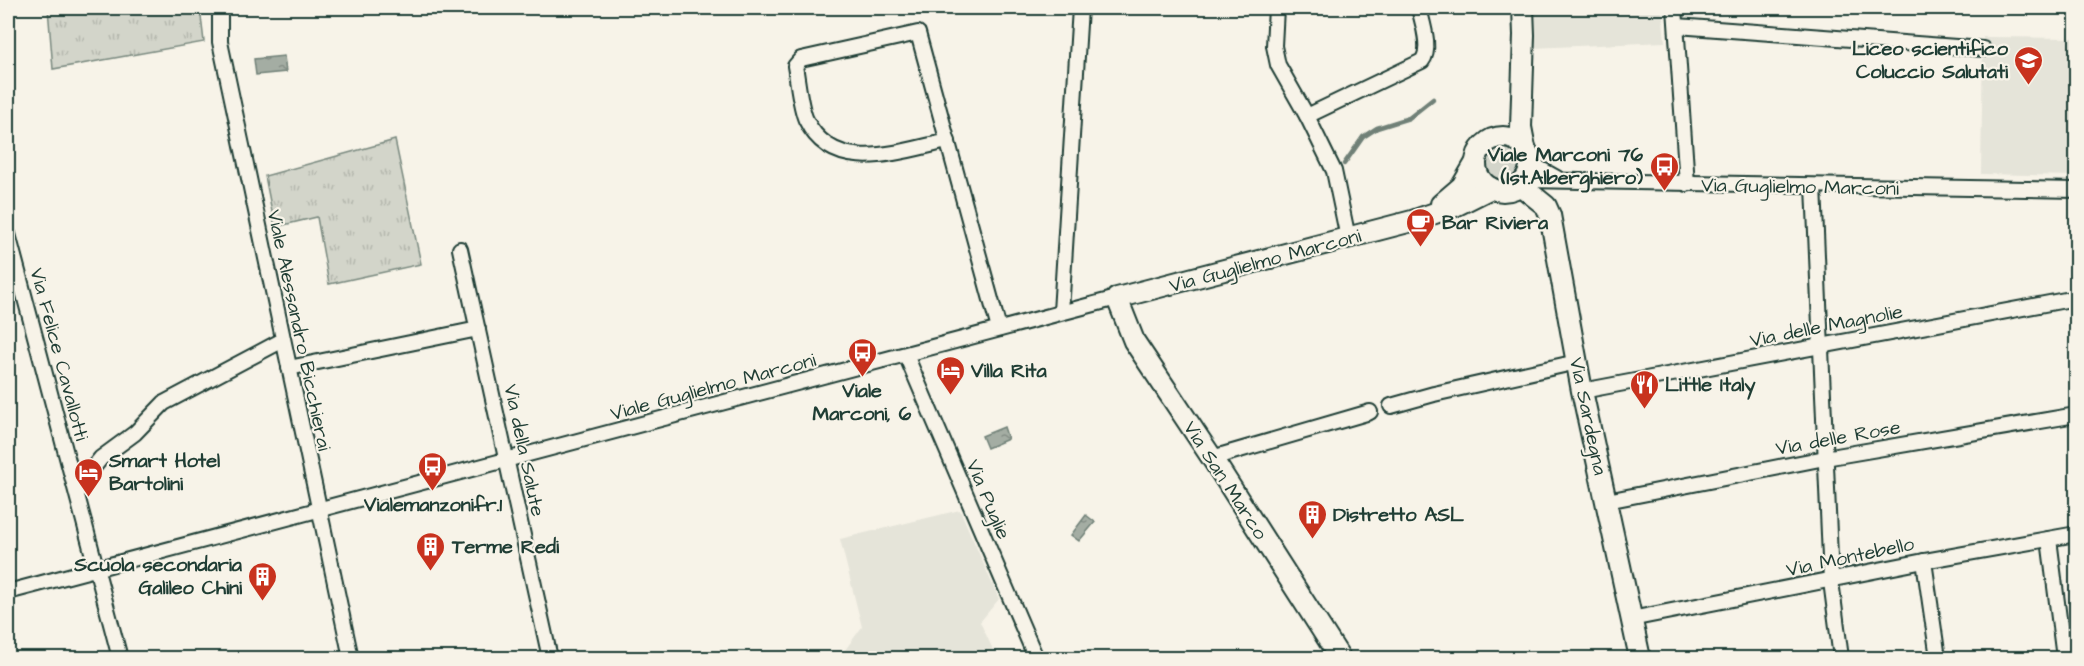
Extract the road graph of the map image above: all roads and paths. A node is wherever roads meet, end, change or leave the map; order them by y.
1 (220, 8) edge
2 (1080, 8) edge
3 (1276, 8) edge
4 (1419, 8) edge
5 (1523, 8) edge
6 (1675, 8) edge
7 (1677, 26) junction
8 (1983, 49) dead end
9 (1521, 96) junction
10 (1307, 117) junction
11 (1492, 139) junction
12 (948, 141) junction
13 (1528, 154) junction
14 (1476, 162) junction
15 (1559, 179) junction
16 (1522, 182) junction
17 (1687, 184) junction
18 (1814, 186) junction
19 (1491, 188) junction
20 (2076, 190) edge
21 (1412, 220) junction
22 (8, 234) edge
23 (1348, 238) junction
24 (460, 249) dead end
25 (1117, 298) junction
26 (2076, 298) edge
27 (1061, 312) junction
28 (478, 329) junction
29 (999, 329) junction
30 (283, 340) junction
31 (1822, 346) junction
32 (906, 355) junction
33 (1577, 362) junction
34 (289, 368) junction
35 (1582, 391) junction
36 (1391, 406) dead end
37 (1370, 412) dead end
38 (2076, 415) edge
39 (1212, 458) junction
40 (1825, 458) junction
41 (508, 460) junction
42 (76, 489) junction
43 (1607, 501) junction
44 (318, 509) junction
45 (2076, 534) edge
46 (2049, 539) junction
47 (1924, 561) junction
48 (96, 568) junction
49 (1831, 581) junction
50 (8, 592) edge
51 (1631, 619) junction
52 (120, 658) edge
53 (351, 658) edge
54 (550, 658) edge
55 (1036, 658) edge
56 (1340, 658) edge
57 (1640, 658) edge
58 (1841, 658) edge
59 (1938, 658) edge
60 (2064, 658) edge

1 - 30 street, Viale Alessandro Bicchierai
2 - 27 street
3 - 10 street
4 - 10 street
5 - 9 main road
6 - 7 street
7 - 8 street
7 - 17 street
9 - 11 main road
9 - 13 main road
10 - 23 street
11 - 13 main road, Via Guglielmo Marconi
11 - 14 main road, Via Guglielmo Marconi
12 - 12 street
12 - 29 street
13 - 15 street, Via Guglielmo Marconi
13 - 16 main road
14 - 19 main road
14 - 21 main road, Via Guglielmo Marconi
15 - 16 street
15 - 17 street, Via Guglielmo Marconi
16 - 19 main road, Via Guglielmo Marconi
16 - 33 main road, Via Sardegna
17 - 18 street, Via Guglielmo Marconi
18 - 20 street, Via Guglielmo Marconi
18 - 31 street
19 - 21 main road, Via Guglielmo Marconi
21 - 23 main road, Via Guglielmo Marconi
22 - 42 street, Via Felice Cavallotti
23 - 25 main road, Via Guglielmo Marconi
24 - 28 street, Via della Salute
25 - 27 street, Viale Guglielmo Marconi
25 - 39 main road, Via San Marco
26 - 31 street, Via delle Magnolie
27 - 29 street, Viale Guglielmo Marconi
28 - 34 street
28 - 41 street, Via della Salute
29 - 32 street, Viale Guglielmo Marconi
30 - 34 street, Viale Alessandro Bicchierai
30 - 42 street
31 - 35 street, Via delle Magnolie
31 - 40 street
32 - 41 street, Viale Guglielmo Marconi
32 - 55 street, Via Puglie
33 - 35 main road, Via Sardegna
33 - 36 street
34 - 44 street, Viale Alessandro Bicchierai
35 - 43 main road, Via Sardegna
37 - 39 street
38 - 40 street, Via delle Rose
39 - 56 main road, Via San Marco
40 - 43 street, Via delle Rose
40 - 49 street
41 - 44 street, Viale Guglielmo Marconi
41 - 54 street, Via della Salute
42 - 48 street, Via Felice Cavallotti
43 - 51 main road, Via Sardegna
44 - 48 street, Viale Guglielmo Marconi
44 - 53 street, Viale Alessandro Bicchierai
45 - 46 street, Via Montebello
46 - 47 street, Via Montebello
46 - 60 street
47 - 49 street, Via Montebello
47 - 59 street
48 - 50 street, Viale Guglielmo Marconi
48 - 52 street, Via Felice Cavallotti
49 - 51 street, Via Montebello
49 - 58 street
51 - 57 main road, Via Sardegna

